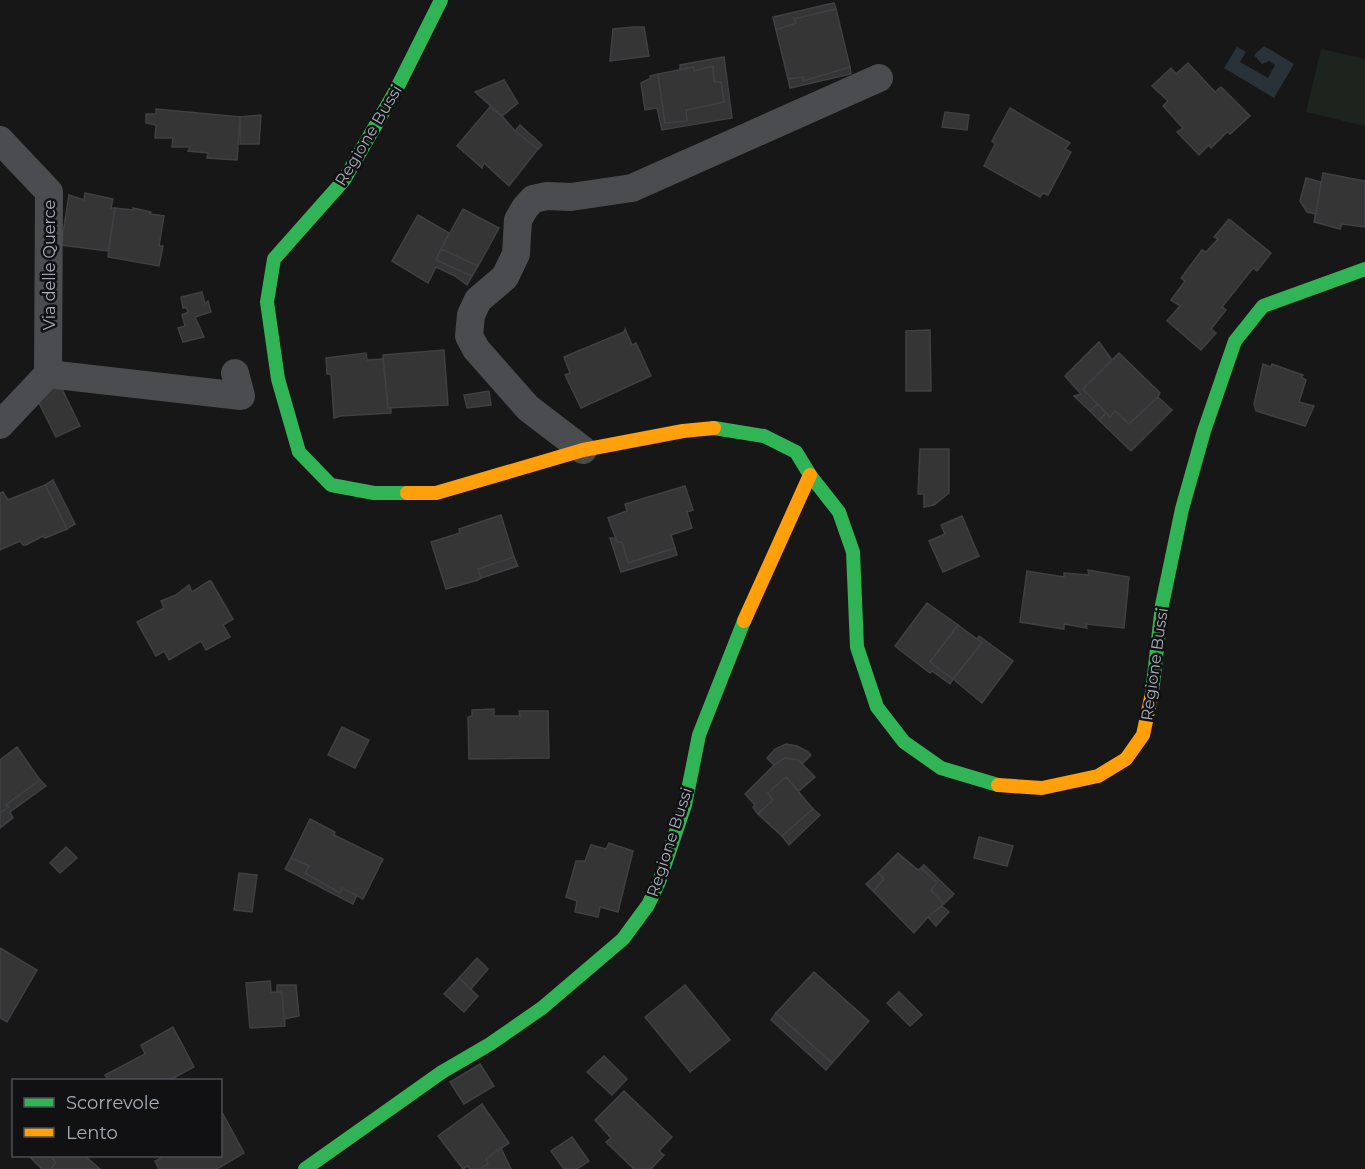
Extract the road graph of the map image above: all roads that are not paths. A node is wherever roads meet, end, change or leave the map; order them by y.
1 (441, 0) edge
2 (879, 78) dead end
3 (0, 140) edge
4 (1365, 269) edge
5 (235, 373) dead end
6 (48, 374) junction
7 (0, 425) edge
8 (583, 450) junction
9 (810, 475) junction
10 (305, 1169) edge

1 - 8 street, Regione Bussi
2 - 8 street
3 - 6 street, Via delle Querce
4 - 9 street, Regione Bussi
5 - 6 street
6 - 7 street
8 - 9 street, Regione Bussi
9 - 10 street, Regione Bussi

